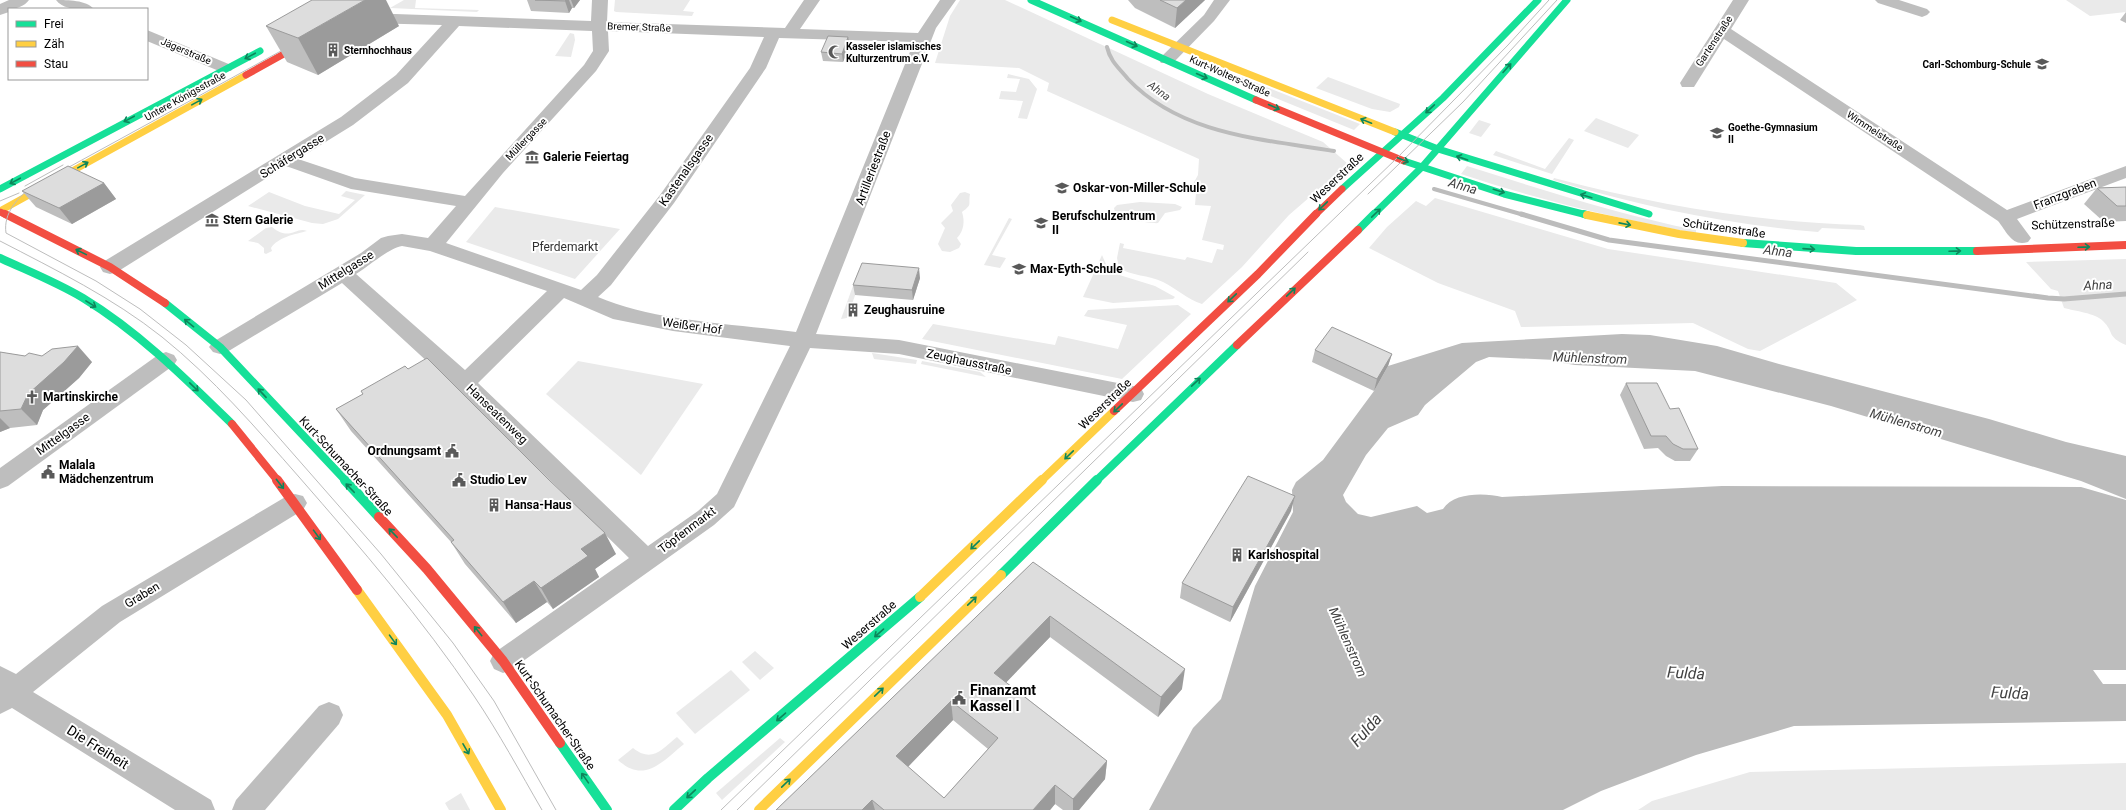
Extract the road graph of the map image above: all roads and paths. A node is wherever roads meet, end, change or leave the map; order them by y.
1 (21, 0) edge
2 (64, 0) edge
3 (600, 0) edge
4 (812, 0) edge
5 (948, 0) edge
6 (1031, 0) edge
7 (1222, 0) edge
8 (1538, 0) edge
9 (1567, 0) edge
10 (1741, 0) edge
11 (1883, 0) edge
12 (84, 8) edge
13 (0, 10) edge
14 (360, 12) dead end
15 (1922, 12) dead end
16 (1105, 17) dead end
17 (455, 21) junction
18 (599, 26) junction
19 (1722, 30) junction
20 (782, 32) junction
21 (148, 35) edge
22 (318, 35) edge
23 (924, 38) junction
24 (267, 47) edge
25 (1180, 47) junction
26 (1167, 60) junction
27 (225, 68) junction
28 (1688, 83) dead end
29 (1402, 136) junction
30 (1438, 150) junction
31 (1384, 153) junction
32 (285, 160) junction
33 (1422, 167) junction
34 (2126, 172) edge
35 (0, 189) edge
36 (468, 202) junction
37 (0, 211) edge
38 (1657, 215) dead end
39 (2005, 216) junction
40 (1780, 236) dead end
41 (1838, 240) dead end
42 (2023, 240) junction
43 (433, 245) junction
44 (2126, 245) edge
45 (0, 258) edge
46 (110, 267) junction
47 (343, 273) junction
48 (561, 290) junction
49 (584, 298) junction
50 (803, 340) junction
51 (220, 347) junction
52 (166, 360) junction
53 (465, 383) junction
54 (1133, 394) junction
55 (0, 480) edge
56 (295, 503) junction
57 (647, 560) junction
58 (503, 661) junction
59 (5, 689) edge
60 (329, 715) dead end
61 (201, 810) edge
62 (246, 810) edge
63 (501, 810) edge
64 (607, 810) edge
65 (674, 810) edge
66 (759, 810) edge

1 - 13 street
2 - 12 street
3 - 18 street, Müllergasse
4 - 20 street, Kastenalsgasse
5 - 23 street, Artilleriestraße
6 -> 26 main road, Kurt-Wolters-Straße
7 - 25 street
8 -> 29 main road, Weserstraße
30 -> 9 main road
10 - 19 street, Gartenstraße
11 - 15 street
14 - 17 street, Bremer Straße
16 - 25 main road, Kurt-Wolters-Straße
17 - 18 street, Bremer Straße
17 - 32 street, Schäfergasse
18 - 20 street, Bremer Straße
18 - 36 street, Müllergasse
19 - 28 street, Gartenstraße
19 - 39 street, Wimmelstraße
20 - 23 street, Bremer Straße
20 - 49 street, Kastenalsgasse
21 - 27 street, Jägerstraße
37 -> 22 main road, Untere Königsstraße
23 - 50 street, Artilleriestraße
24 -> 27 main road, Untere Königsstraße
25 - 26 street
29 -> 25 main road, Kurt-Wolters-Straße
26 -> 31 main road, Kurt-Wolters-Straße
27 -> 35 main road, Untere Königsstraße
29 - 30 main road, Kurt-Wolters-Straße
29 - 31 main road, Weserstraße
30 - 33 main road
38 -> 30 main road
31 -> 33 main road, Kurt-Wolters-Straße
31 -> 54 main road, Weserstraße
32 - 36 street
32 - 46 street, Schäfergasse
33 -> 42 main road, Schützenstraße
66 -> 33 main road
34 - 39 street, Franzgraben
36 - 43 street, Müllergasse
46 -> 37 main road, Kurt-Schumacher-Straße
39 - 42 street, Wimmelstraße
40 - 41 main road, Schützenstraße
42 -> 44 main road, Schützenstraße
43 - 47 street, Mittelgasse
43 - 48 street
45 -> 52 main road
51 -> 46 main road, Kurt-Schumacher-Straße
47 - 51 street, Mittelgasse
47 - 53 street, Hanseatenweg
48 - 49 street
48 - 53 street
49 - 50 street, Weißer Hof
50 - 54 street, Zeughausstraße
50 - 57 street, Töpfenmarkt
58 -> 51 main road, Kurt-Schumacher-Straße
52 - 55 street, Mittelgasse
52 -> 56 main road
53 - 57 street, Hanseatenweg
54 -> 65 main road, Weserstraße
56 - 59 street, Graben
56 -> 63 main road
57 - 58 street, Töpfenmarkt
64 -> 58 main road, Kurt-Schumacher-Straße
59 - 61 street, Die Freiheit
60 - 62 street

